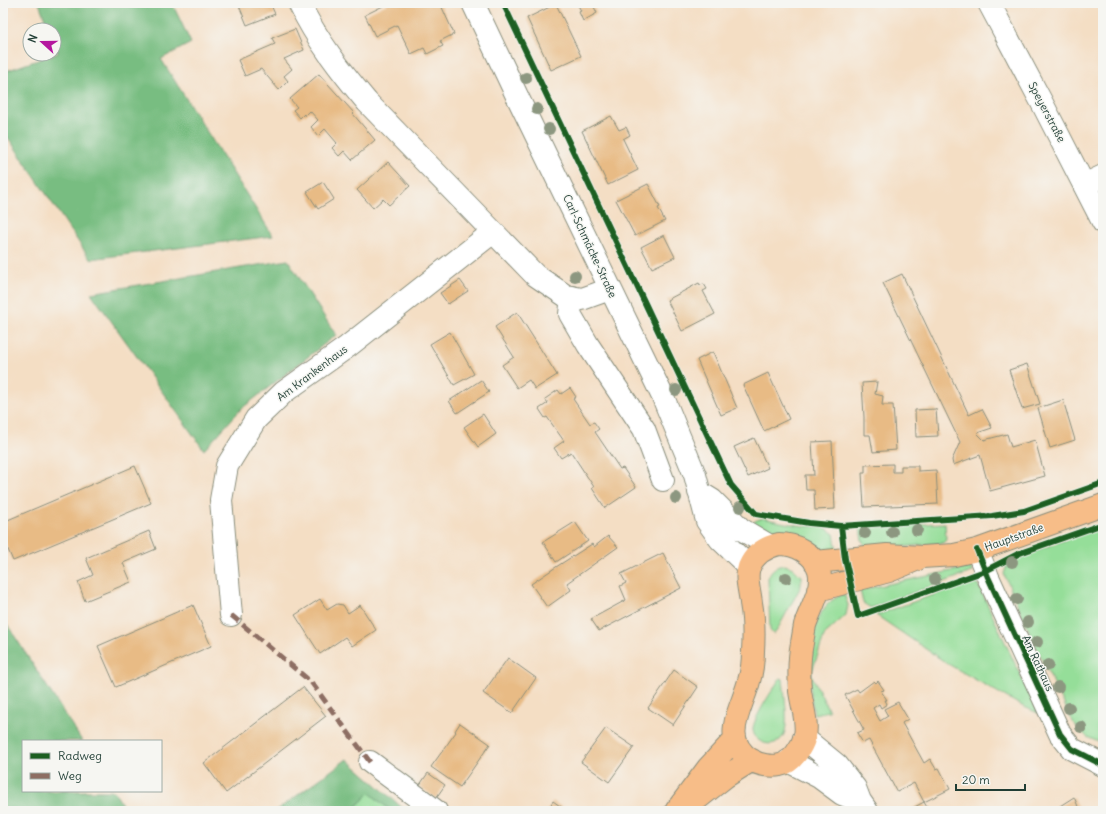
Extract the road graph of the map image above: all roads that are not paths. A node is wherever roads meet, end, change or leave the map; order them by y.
1 (299, 3) edge
2 (473, 3) edge
3 (989, 3) edge
4 (1094, 180) edge
5 (1103, 222) edge
6 (493, 232) junction
7 (610, 289) junction
8 (572, 297) junction
9 (663, 480) dead end
10 (699, 492) junction
11 (1103, 505) edge
12 (770, 546) junction
13 (977, 550) junction
14 (922, 557) junction
15 (816, 562) junction
16 (749, 567) junction
17 (818, 590) junction
18 (232, 615) dead end
19 (804, 738) junction
20 (735, 739) junction
21 (752, 760) junction
22 (788, 761) junction
23 (370, 762) dead end
24 (1103, 765) edge
25 (863, 806) edge
26 (436, 811) edge
27 (676, 811) edge
28 (681, 811) edge

1 - 6 street
2 - 7 street, Carl-Schmäcke-Straße
3 - 4 street, Speyerstraße
4 - 5 street, Speyerstraße
6 - 8 street
6 - 18 street, Am Krankenhaus
7 - 8 street
7 - 10 street, Carl-Schmäcke-Straße
8 - 9 street
10 - 12 street
10 - 16 street, Carl-Schmäcke-Straße
11 - 13 main road, Hauptstraße
12 - 15 main road
12 - 16 main road
13 - 14 main road, Hauptstraße
13 - 24 street, Am Rathaus
14 - 15 main road, Hauptstraße
14 - 17 main road, Hauptstraße
15 - 17 main road
16 - 20 main road
17 - 19 main road
19 - 22 main road
19 - 25 street
20 - 21 main road
20 - 27 main road
21 - 22 main road
21 - 28 main road
22 - 25 street
23 - 26 street

